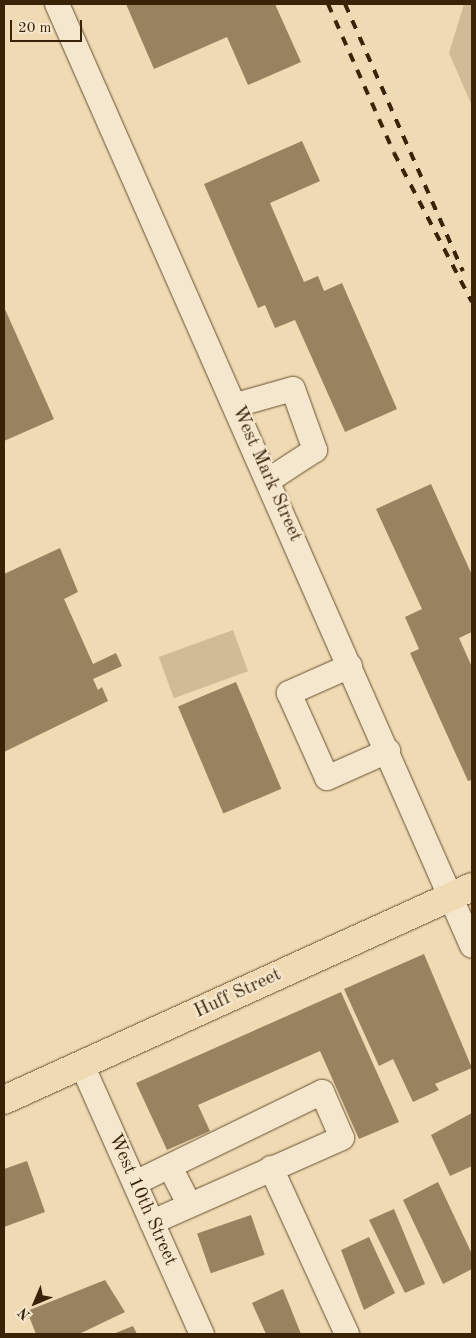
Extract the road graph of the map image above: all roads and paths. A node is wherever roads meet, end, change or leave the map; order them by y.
1 (57, 4) edge
2 (236, 405) junction
3 (269, 480) junction
4 (350, 666) junction
5 (388, 751) junction
6 (462, 892) edge
7 (472, 946) edge
8 (82, 1066) junction
9 (4, 1100) edge
10 (170, 1167) junction
11 (271, 1168) junction
12 (134, 1183) junction
13 (189, 1204) junction
14 (152, 1222) junction
15 (202, 1334) edge
16 (347, 1334) edge

1 - 2 street, West Mark Street
2 - 3 street, West Mark Street
2 - 3 street
3 - 4 street, West Mark Street
4 - 5 street, West Mark Street
4 - 5 street
5 - 6 street, West Mark Street
6 - 7 street, West Mark Street
6 - 8 main road, Huff Street
8 - 9 main road, Huff Street
8 - 12 street, West 10th Street
10 - 11 street
10 - 12 street
10 - 13 street
11 - 13 street
11 - 16 street
12 - 14 street, West 10th Street
13 - 14 street
14 - 15 street, West 10th Street

